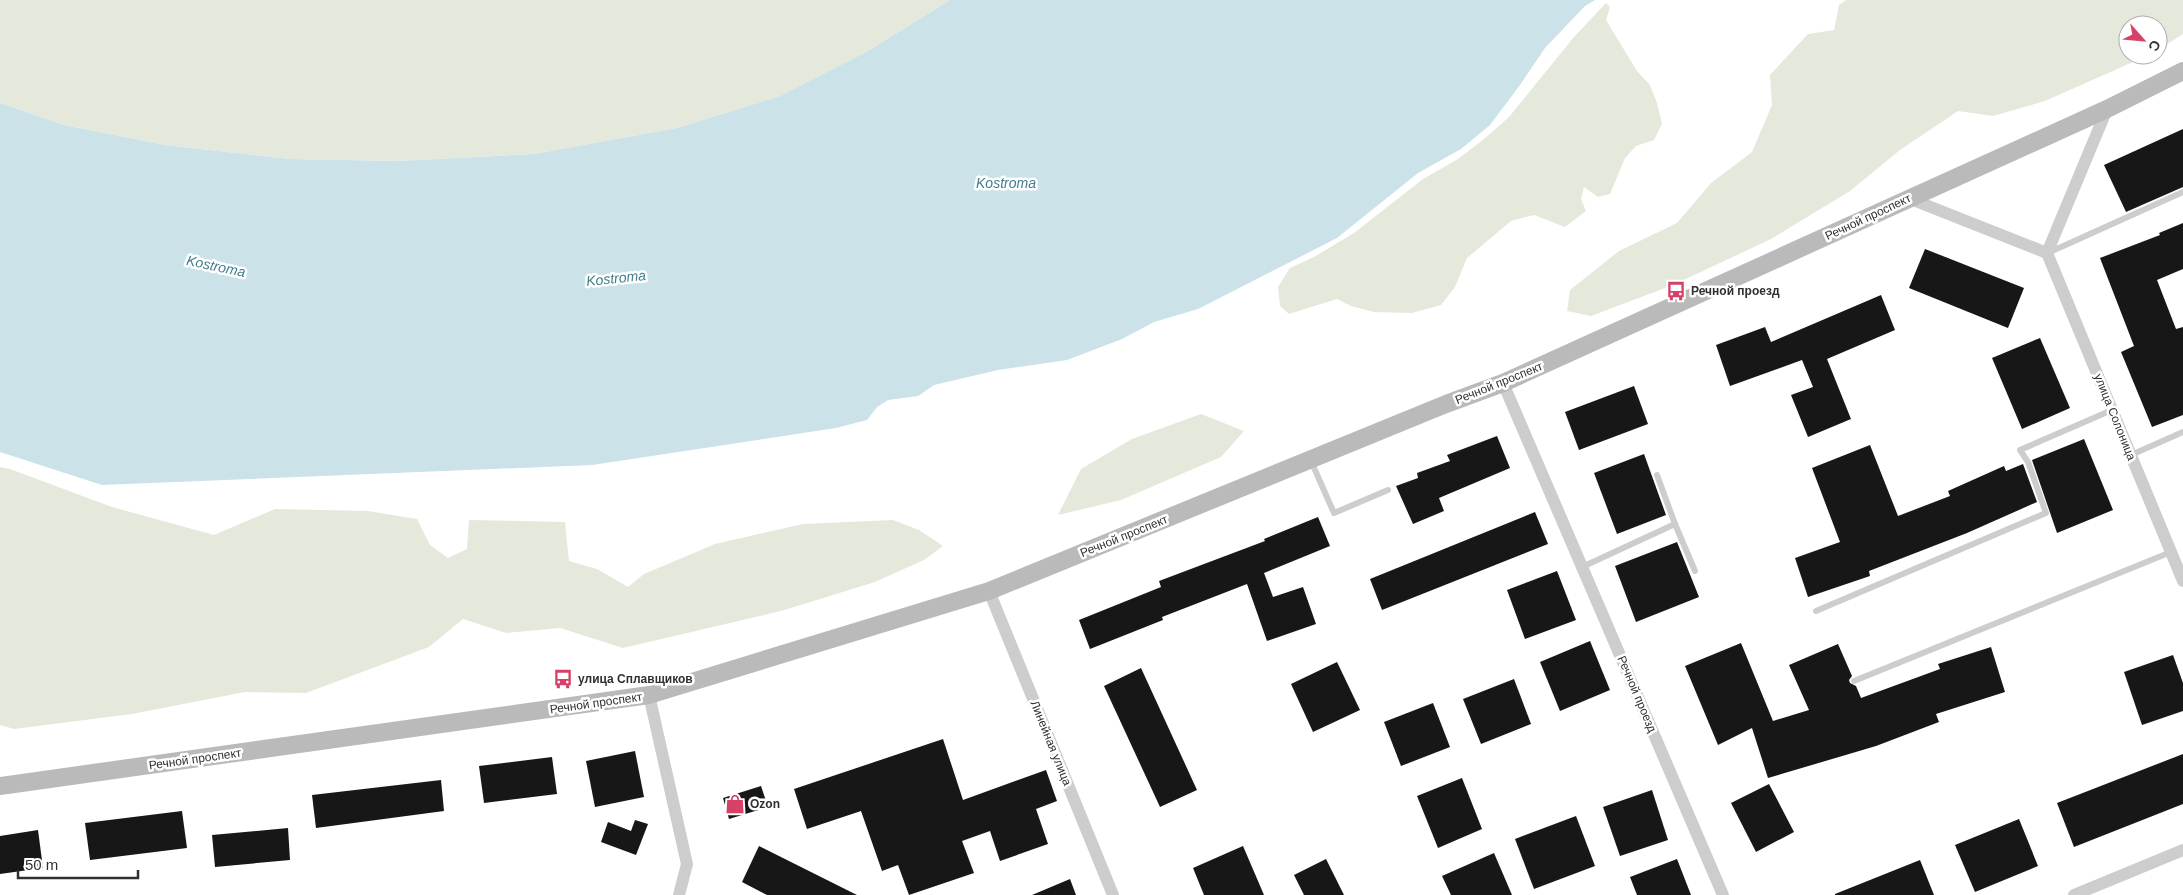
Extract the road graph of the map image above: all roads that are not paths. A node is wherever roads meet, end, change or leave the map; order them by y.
1 (2183, 71) edge
2 (2107, 108) junction
3 (2183, 192) edge
4 (1908, 198) junction
5 (2047, 253) junction
6 (1503, 383) junction
7 (2112, 410) junction
8 (2183, 432) edge
9 (2131, 455) junction
10 (1311, 461) junction
11 (1657, 475) dead end
12 (1388, 490) dead end
13 (1675, 524) junction
14 (2171, 552) junction
15 (1582, 567) junction
16 (1695, 571) dead end
17 (2183, 581) edge
18 (989, 591) junction
19 (1816, 611) dead end
20 (1854, 681) dead end
21 (649, 695) junction
22 (0, 786) edge
23 (2183, 850) edge
24 (679, 895) edge
25 (1113, 895) edge
26 (1723, 895) edge
27 (2074, 895) edge

1 - 2 street, Речной проспект
2 - 4 street, Речной проспект
2 - 5 street
3 - 5 lane
4 - 5 street
4 - 6 street, Речной проспект
5 - 7 street, улица Солоница
6 - 10 street, Речной проспект
6 - 15 street, Речной проезд
7 - 9 street, улица Солоница
7 - 19 lane
8 - 9 lane
9 - 14 street, улица Солоница
10 - 12 lane
10 - 18 street, Речной проспект
11 - 13 lane
13 - 15 lane
13 - 16 lane
14 - 17 street, улица Солоница
14 - 20 lane
15 - 26 street, Речной проезд
18 - 21 street, Речной проспект
18 - 25 street, Линейная улица
21 - 22 street, Речной проспект
21 - 24 street
23 - 27 street

